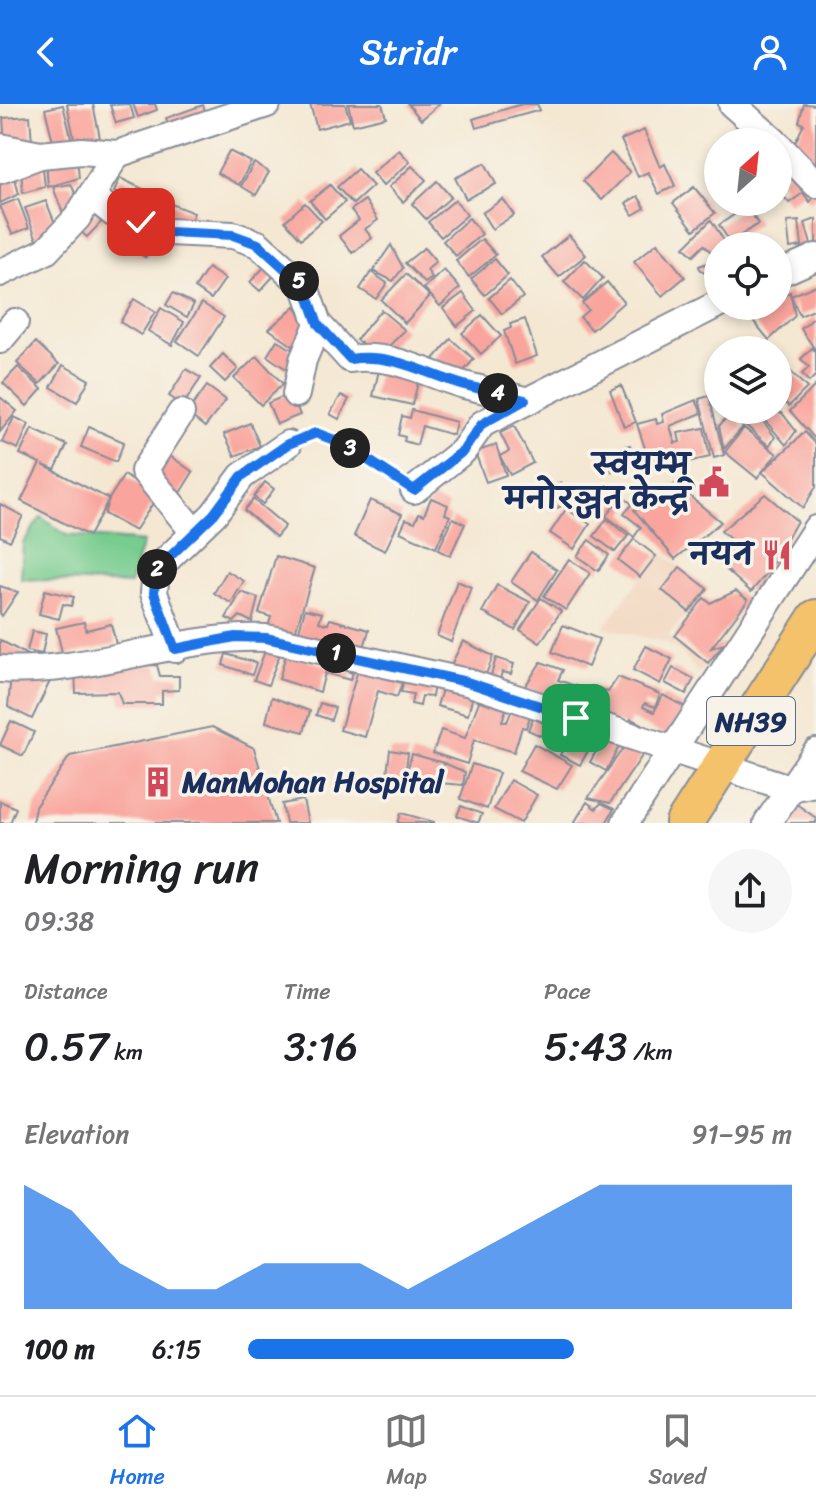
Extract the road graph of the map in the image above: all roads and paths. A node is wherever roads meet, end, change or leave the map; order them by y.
1 (267, 104) edge
2 (732, 104) edge
3 (759, 128) edge
4 (0, 147) edge
5 (117, 154) junction
6 (40, 155) junction
7 (792, 159) edge
8 (0, 170) edge
9 (816, 184) edge
10 (92, 196) junction
11 (816, 257) edge
12 (792, 268) edge
13 (0, 273) edge
14 (704, 311) edge
15 (318, 324) junction
16 (296, 394) dead end
17 (525, 400) junction
18 (181, 413) dead end
19 (288, 444) joint
20 (414, 490) joint
21 (816, 529) edge
22 (194, 532) junction
23 (816, 618) edge
24 (175, 649) junction
25 (0, 669) edge
26 (673, 751) junction
27 (816, 752) edge
28 (721, 768) junction
29 (816, 783) edge
30 (789, 788) junction
31 (625, 823) edge
32 (684, 823) edge
33 (767, 823) edge

1 - 5 street
2 - 3 street
4 - 6 street
5 - 6 street
5 - 10 street
6 - 8 street
7 - 9 street
10 - 13 street
10 - 15 street
11 - 12 street
14 - 17 street
15 - 16 street
15 - 17 street
17 - 20 street
18 - 22 street
19 - 20 path
19 - 22 street
21 - 26 street
22 - 24 street
23 - 28 highway, NH39
24 - 25 street
24 - 26 street
26 - 28 street
26 - 31 street
27 - 30 street
28 - 30 street
28 - 32 highway, NH39
29 - 30 street
30 - 33 street

